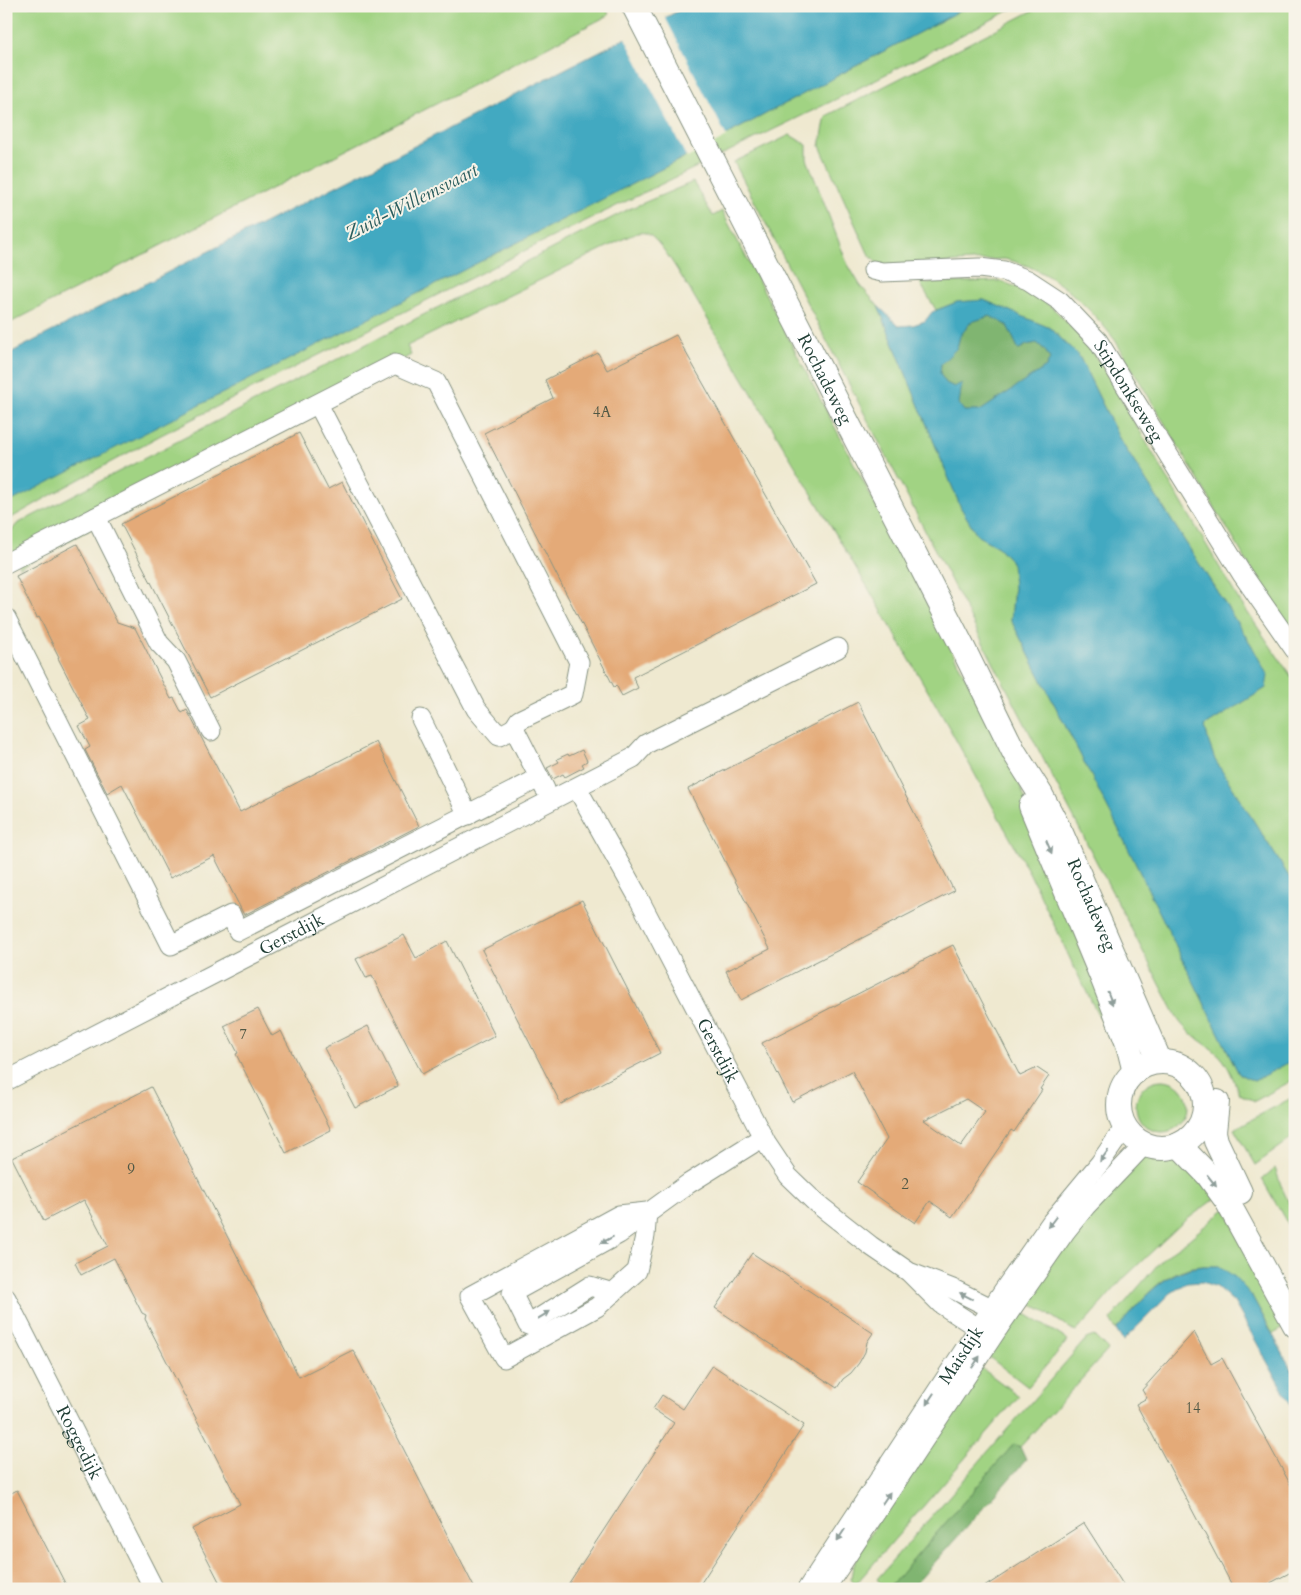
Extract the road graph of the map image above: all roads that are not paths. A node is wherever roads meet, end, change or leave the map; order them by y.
1 (634, 6) edge
2 (874, 270) dead end
3 (318, 404) junction
4 (96, 517) junction
5 (6, 563) edge
6 (6, 618) edge
7 (838, 648) dead end
8 (1295, 650) edge
9 (421, 719) dead end
10 (514, 728) junction
11 (211, 731) dead end
12 (1014, 752) junction
13 (539, 778) junction
14 (577, 788) junction
15 (551, 801) junction
16 (468, 815) junction
17 (1121, 970) junction
18 (1160, 1062) junction
19 (1135, 1072) junction
20 (6, 1081) edge
21 (1125, 1127) junction
22 (763, 1137) junction
23 (1188, 1138) junction
24 (1145, 1144) junction
25 (1240, 1192) junction
26 (647, 1212) junction
27 (909, 1272) junction
28 (613, 1293) junction
29 (1295, 1293) edge
30 (6, 1298) edge
31 (991, 1308) junction
32 (1295, 1325) edge
33 (999, 1327) junction
34 (978, 1328) junction
35 (821, 1587) edge
36 (154, 1589) edge

1 - 12 main road, Rochadeweg
2 - 8 street, Stipdonkseweg
3 - 4 street
3 - 10 street
3 - 10 street
4 - 5 street
4 - 11 street
6 - 16 street
7 - 14 street, Gerstdijk
9 - 16 street
10 - 13 street
12 - 17 main road, Rochadeweg
12 -> 19 main road, Rochadeweg
13 - 15 street
13 - 16 street
14 - 15 street, Gerstdijk
14 - 22 street, Gerstdijk
15 - 20 street, Gerstdijk
17 - 18 main road, Rochadeweg
17 - 25 main road
18 - 19 main road
18 - 23 main road
19 - 21 main road
21 - 24 main road
21 -> 31 street, Maisdijk
22 - 26 street
22 - 27 street, Gerstdijk
23 - 24 main road
23 - 25 main road
23 -> 32 main road
24 - 33 street, Maisdijk
25 - 29 main road
26 - 28 street
26 -> 28 street
26 - 28 street
31 -> 27 street, Gerstdijk
27 - 34 street, Gerstdijk
30 - 36 street, Roggedijk
31 - 33 street
31 - 34 street, Maisdijk
33 - 34 street
35 -> 33 street, Maisdijk
34 -> 35 street, Maisdijk

